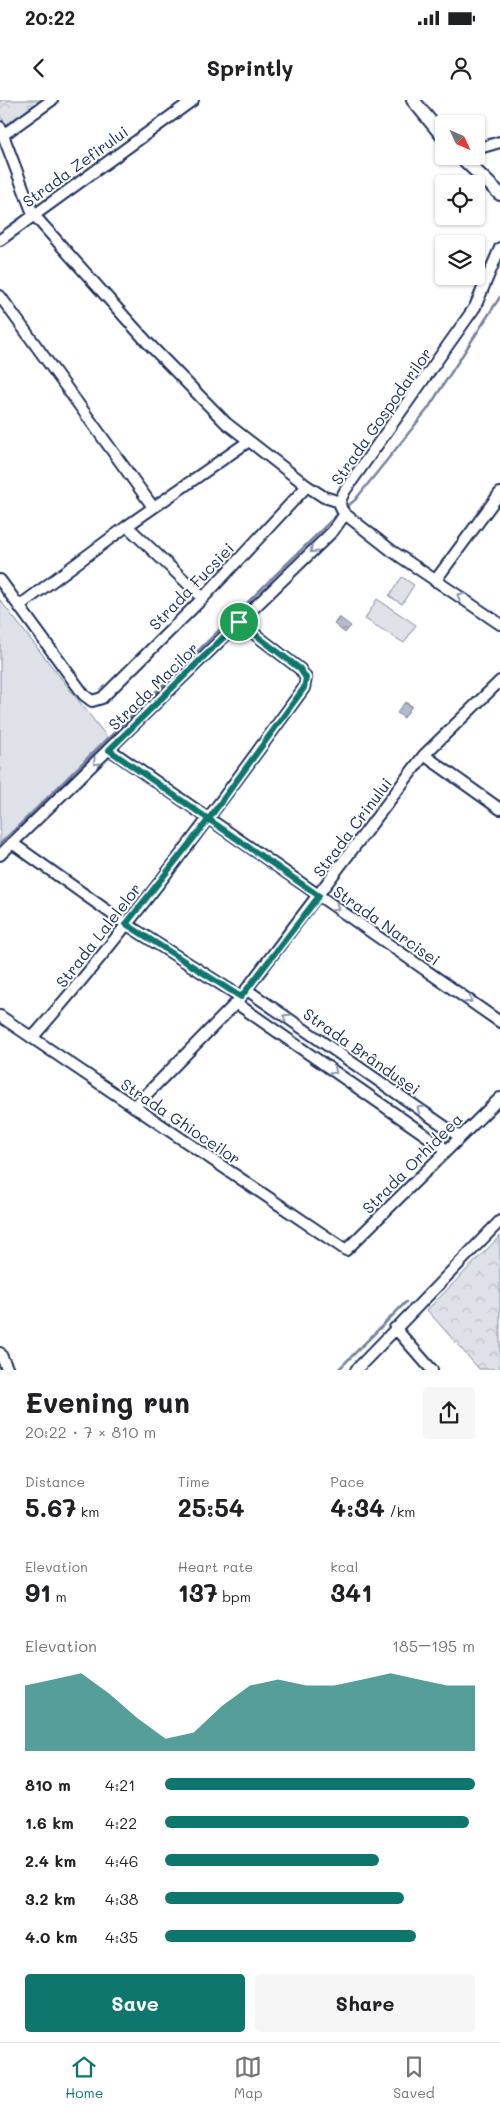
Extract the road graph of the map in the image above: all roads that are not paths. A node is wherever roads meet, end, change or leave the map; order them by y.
1 (52, 100) edge
2 (193, 100) edge
3 (413, 100) edge
4 (424, 100) edge
5 (436, 115) edge
6 (435, 127) edge
7 (2, 131) edge
8 (500, 142) edge
9 (485, 146) edge
10 (469, 165) edge
11 (481, 165) edge
12 (500, 183) edge
13 (500, 194) edge
14 (33, 214) junction
15 (0, 240) edge
16 (500, 248) edge
17 (0, 296) edge
18 (249, 440) junction
19 (306, 486) junction
20 (500, 493) edge
21 (152, 507) junction
22 (342, 509) junction
23 (127, 526) junction
24 (0, 580) edge
25 (435, 581) junction
26 (203, 598) junction
27 (19, 606) junction
28 (239, 622) junction
29 (500, 624) edge
30 (500, 681) edge
31 (109, 750) junction
32 (424, 755) junction
33 (500, 809) edge
34 (208, 820) junction
35 (12, 843) junction
36 (0, 855) edge
37 (319, 896) junction
38 (126, 924) junction
39 (241, 997) junction
40 (0, 1016) edge
41 (500, 1022) edge
42 (32, 1038) junction
43 (500, 1098) edge
44 (134, 1107) junction
45 (460, 1137) junction
46 (447, 1150) junction
47 (500, 1221) edge
48 (346, 1250) joint
49 (395, 1328) junction
50 (0, 1353) edge
51 (8, 1370) edge
52 (356, 1370) edge
53 (432, 1370) edge

1 - 7 street
2 - 14 street, Strada Zefirului
3 - 6 main road
4 - 5 main road
7 - 14 street
8 - 9 street
10 - 13 main road
11 - 12 main road
14 - 15 street, Strada Zefirului
14 - 18 street
16 - 22 street, Strada Gospodarilor
17 - 21 street
18 - 19 street
18 - 21 street
19 - 22 street
19 - 26 street, Strada Fucsiei
20 - 25 street
21 - 23 street
22 - 25 street
22 -> 28 street, Strada Macilor
23 - 26 street
23 - 27 street
24 - 27 street
29 -> 25 street
26 - 27 street, Strada Fucsiei
28 - 31 street, Strada Macilor
28 - 34 street, Strada Lalelelor
30 - 32 street, Strada Crinului
31 - 34 street, Strada Narcisei
31 -> 35 street, Strada Macilor
32 - 33 street
32 - 37 street, Strada Crinului
34 - 37 street, Strada Narcisei
34 - 38 street, Strada Lalelelor
35 - 36 street, Strada Macilor
35 - 38 street, Strada Brândușei
37 - 39 street, Strada Crinului
37 -> 41 street, Strada Narcisei
38 - 39 street, Strada Brândușei
38 - 42 street, Strada Lalelelor
39 - 44 street, Strada Crinului
45 -> 39 street, Strada Brândușei
39 -> 46 street, Strada Brândușei
40 - 42 street, Strada Ghioceilor
42 - 44 street, Strada Ghioceilor
43 - 45 street, Strada Orhideea
44 - 48 street, Strada Ghioceilor
45 - 46 street, Strada Orhideea
46 - 48 street, Strada Orhideea
47 - 49 street
49 - 52 street
49 - 53 street
50 - 51 street

